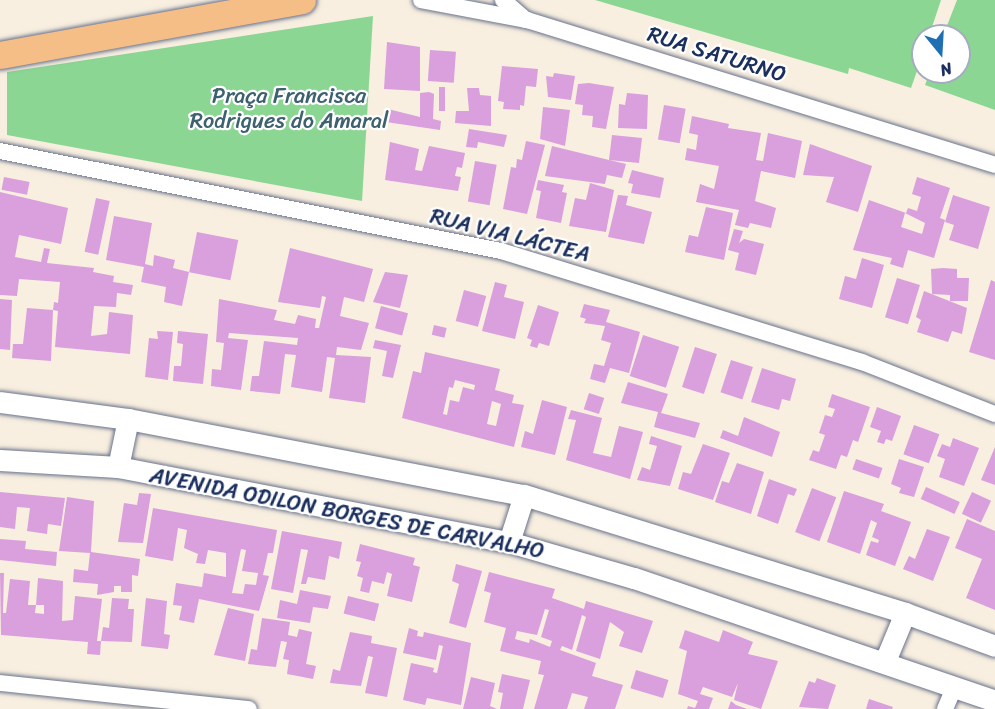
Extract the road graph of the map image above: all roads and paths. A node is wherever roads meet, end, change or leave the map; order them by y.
1 (302, 0) edge
2 (422, 0) edge
3 (503, 0) edge
4 (527, 20) junction
5 (0, 55) edge
6 (0, 151) edge
7 (995, 165) edge
8 (0, 402) edge
9 (995, 414) edge
10 (128, 419) junction
11 (0, 460) edge
12 (118, 467) junction
13 (524, 495) junction
14 (509, 542) junction
15 (905, 613) junction
16 (995, 646) edge
17 (885, 661) junction
18 (0, 683) edge
19 (955, 686) junction
20 (995, 701) edge
21 (249, 709) edge
22 (945, 709) edge

1 - 5 main road
2 - 4 street, RUA SATURNO
3 - 4 street
4 - 7 street, RUA SATURNO
6 - 9 street, RUA VIA LÁCTEA
8 - 10 street
10 - 12 street
10 - 13 street
11 - 12 street, AVENIDA ODILON BORGES DE CARVALHO
12 - 14 street, AVENIDA ODILON BORGES DE CARVALHO
13 - 14 street
13 - 15 street
14 - 17 street, AVENIDA ODILON BORGES DE CARVALHO
15 - 16 street
15 - 17 street
17 - 19 street, AVENIDA ODILON BORGES DE CARVALHO
18 - 21 street
19 - 20 street, AVENIDA ODILON BORGES DE CARVALHO
19 - 22 street

